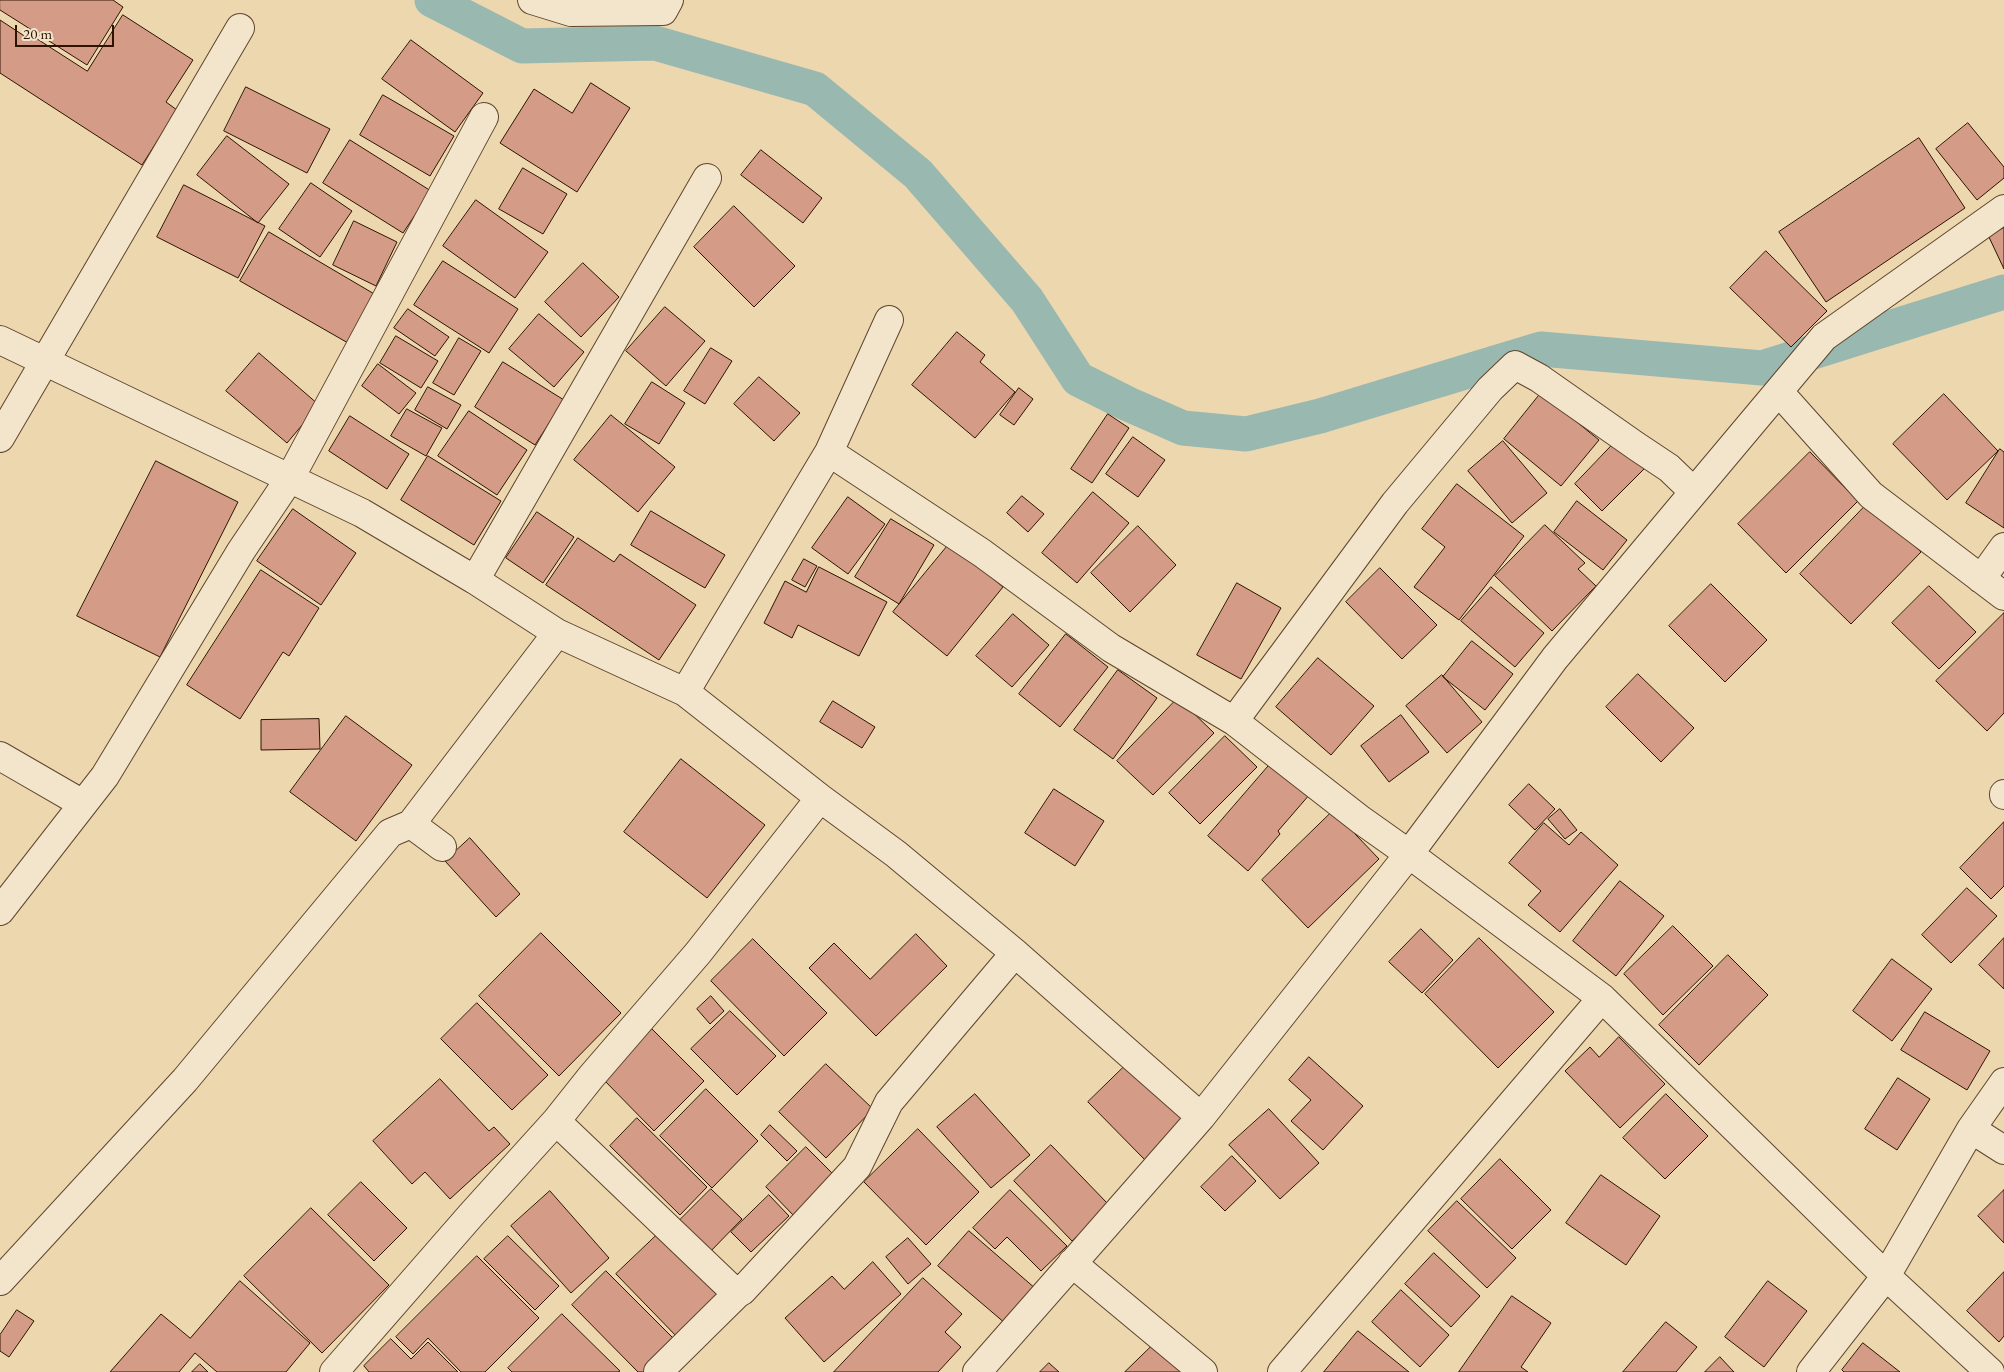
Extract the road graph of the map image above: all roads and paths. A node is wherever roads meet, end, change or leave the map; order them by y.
1 (670, 0) edge
2 (549, 2) edge
3 (240, 28) dead end
4 (484, 117) dead end
5 (706, 178) dead end
6 (2004, 210) edge
7 (889, 320) dead end
8 (0, 340) edge
9 (44, 362) junction
10 (1779, 391) junction
11 (0, 438) edge
12 (829, 452) junction
13 (290, 478) junction
14 (1694, 492) junction
15 (2004, 547) edge
16 (1981, 579) junction
17 (475, 580) junction
18 (2004, 596) edge
19 (557, 632) junction
20 (685, 692) junction
21 (1234, 721) junction
22 (0, 756) edge
23 (820, 798) junction
24 (83, 804) junction
25 (412, 824) junction
26 (442, 846) dead end
27 (1409, 854) junction
28 (0, 911) edge
29 (1015, 953) junction
30 (1602, 998) junction
31 (2004, 1082) edge
32 (1201, 1117) junction
33 (556, 1121) junction
34 (1971, 1129) junction
35 (2004, 1150) edge
36 (1072, 1263) junction
37 (1886, 1276) junction
38 (0, 1281) edge
39 (737, 1294) junction
40 (334, 1372) edge
41 (658, 1372) edge
42 (977, 1372) edge
43 (1202, 1372) edge
44 (1282, 1372) edge
45 (1811, 1372) edge
46 (1990, 1372) edge

1 - 2 street
3 - 9 street
4 - 13 street
5 - 17 street
6 - 10 street
7 - 12 street
8 - 9 street
9 - 11 street
9 - 13 street
10 - 14 street
10 - 16 street
12 - 20 street
12 - 21 street
13 - 17 street
13 - 24 street
14 - 21 street
14 - 27 street
15 - 16 street
16 - 18 street
17 - 19 street
19 - 20 street
19 - 25 street
20 - 23 street
21 - 27 street
22 - 24 street
23 - 29 street
23 - 33 street
24 - 28 street
25 - 26 street
25 - 38 street
27 - 30 street
27 - 32 street
29 - 32 street
29 - 39 street
30 - 37 street
30 - 44 street
31 - 34 street
32 - 36 street
33 - 39 street
33 - 40 street
34 - 35 street
34 - 37 street
36 - 42 street
36 - 43 street
37 - 45 street
37 - 46 street
39 - 41 street

